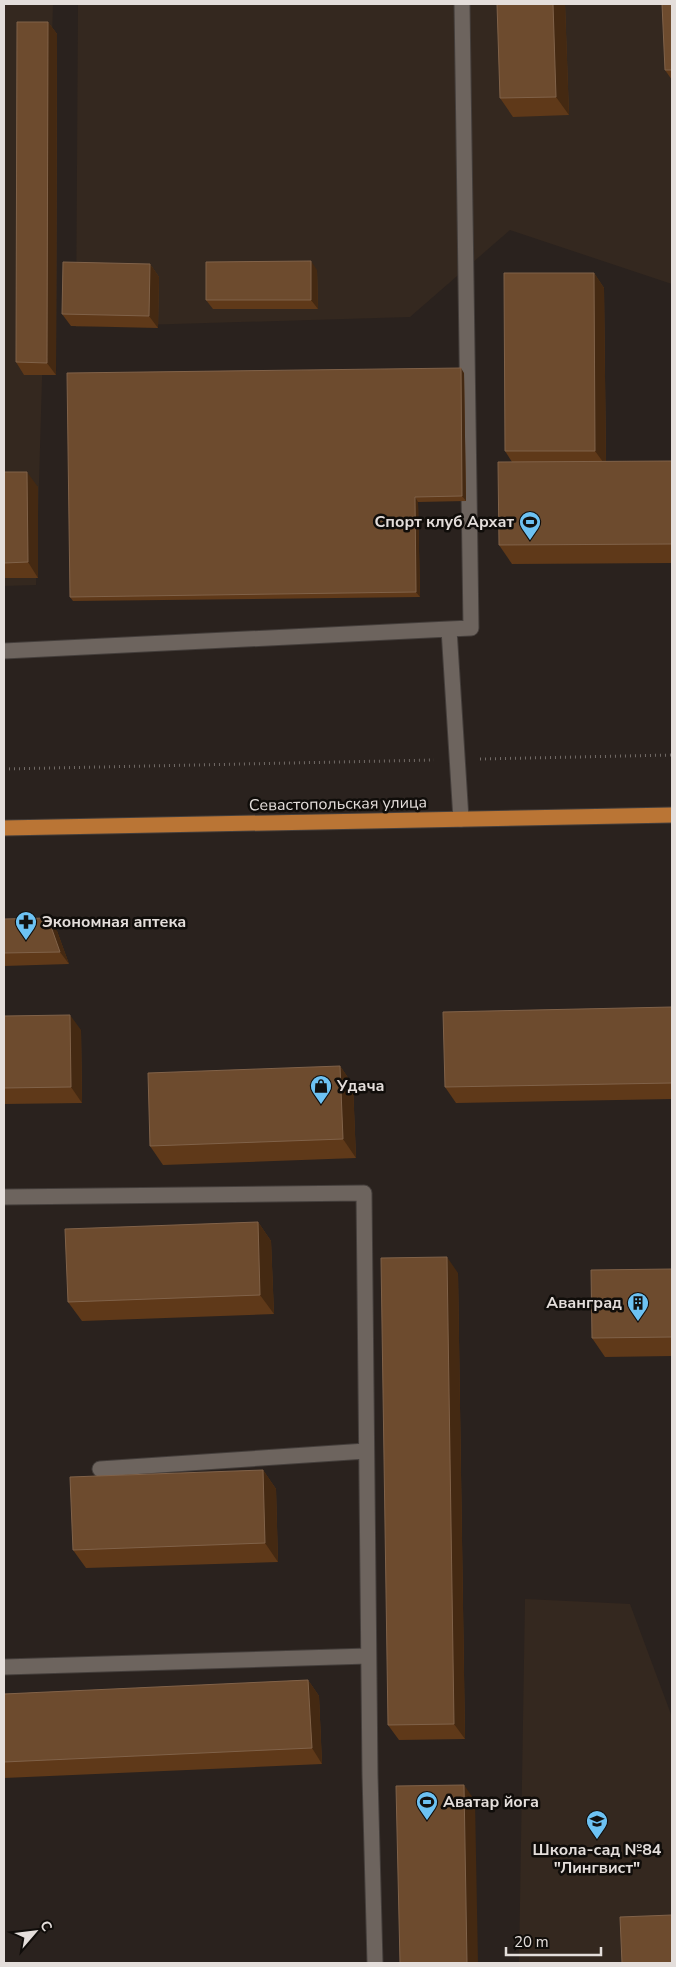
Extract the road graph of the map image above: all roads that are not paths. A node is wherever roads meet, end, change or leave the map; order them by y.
1 (462, 4) edge
2 (448, 629) junction
3 (4, 651) edge
4 (672, 815) edge
5 (461, 819) junction
6 (4, 828) edge
7 (4, 1197) edge
8 (366, 1451) junction
9 (100, 1469) dead end
10 (368, 1656) junction
11 (4, 1667) edge
12 (375, 1963) edge

1 - 2 lane
2 - 3 lane
2 - 5 lane
4 - 5 main road, Севастопольская улица
5 - 6 main road, Севастопольская улица
7 - 8 lane
8 - 9 lane
8 - 10 lane
10 - 11 lane
10 - 12 lane

